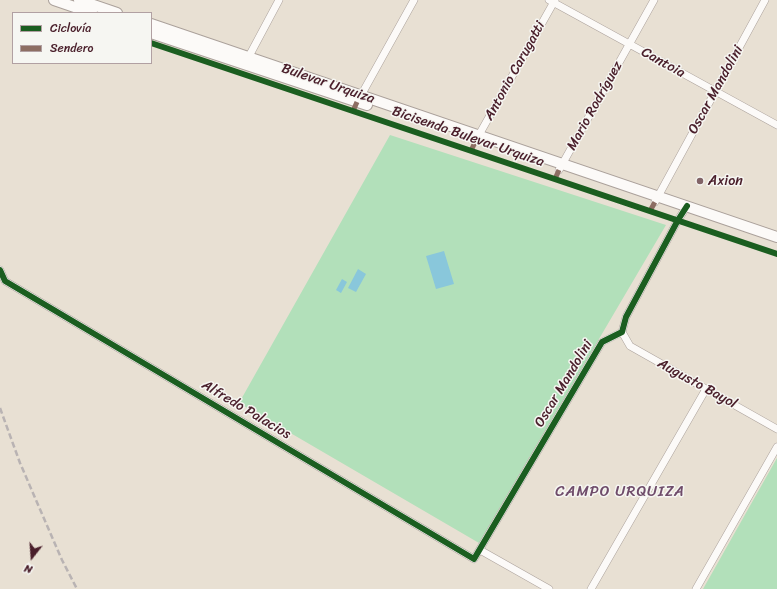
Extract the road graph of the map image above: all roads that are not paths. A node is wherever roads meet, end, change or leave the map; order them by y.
1 (54, 0) edge
2 (79, 0) edge
3 (279, 0) edge
4 (414, 0) edge
5 (654, 0) edge
6 (765, 0) edge
7 (552, 1) edge
8 (89, 12) edge
9 (114, 12) edge
10 (152, 24) edge
11 (152, 33) edge
12 (630, 44) junction
13 (246, 61) junction
14 (715, 91) junction
15 (359, 99) junction
16 (777, 125) edge
17 (477, 139) junction
18 (561, 167) junction
19 (657, 199) junction
20 (685, 209) junction
21 (777, 237) edge
22 (777, 243) edge
23 (0, 270) edge
24 (622, 332) junction
25 (706, 389) junction
26 (777, 429) edge
27 (777, 447) edge
28 (480, 550) junction
29 (474, 559) joint
30 (549, 589) edge
31 (591, 589) edge
32 (696, 589) edge

1 - 8 main road
2 - 9 main road
3 - 13 street
4 - 15 street
5 - 12 street, Mario Rodríguez
6 - 14 street, Oscar Mandolini
7 - 12 street, Cantoia
7 - 17 street, Antonio Carugatti
10 - 13 main road, Bulevar Urquiza
11 - 13 main road, Bulevar Urquiza
12 - 14 street, Cantoia
12 - 18 street, Mario Rodríguez
13 - 15 main road, Bulevar Urquiza
14 - 16 street, Cantoia
14 - 19 street, Oscar Mandolini
15 - 17 main road, Bulevar Urquiza
17 - 18 main road, Bulevar Urquiza
18 - 19 main road, Bulevar Urquiza
19 - 20 main road, Bulevar Urquiza
20 - 21 main road, Bulevar Urquiza
20 - 22 main road, Bulevar Urquiza
20 - 24 street
23 - 29 street, Alfredo Palacios
24 - 25 street, Augusto Bayol
24 - 28 street, Oscar Mandolini
25 - 26 street, Augusto Bayol
25 - 31 street
27 - 32 street
28 - 29 street, Oscar Mandolini
28 - 30 street

